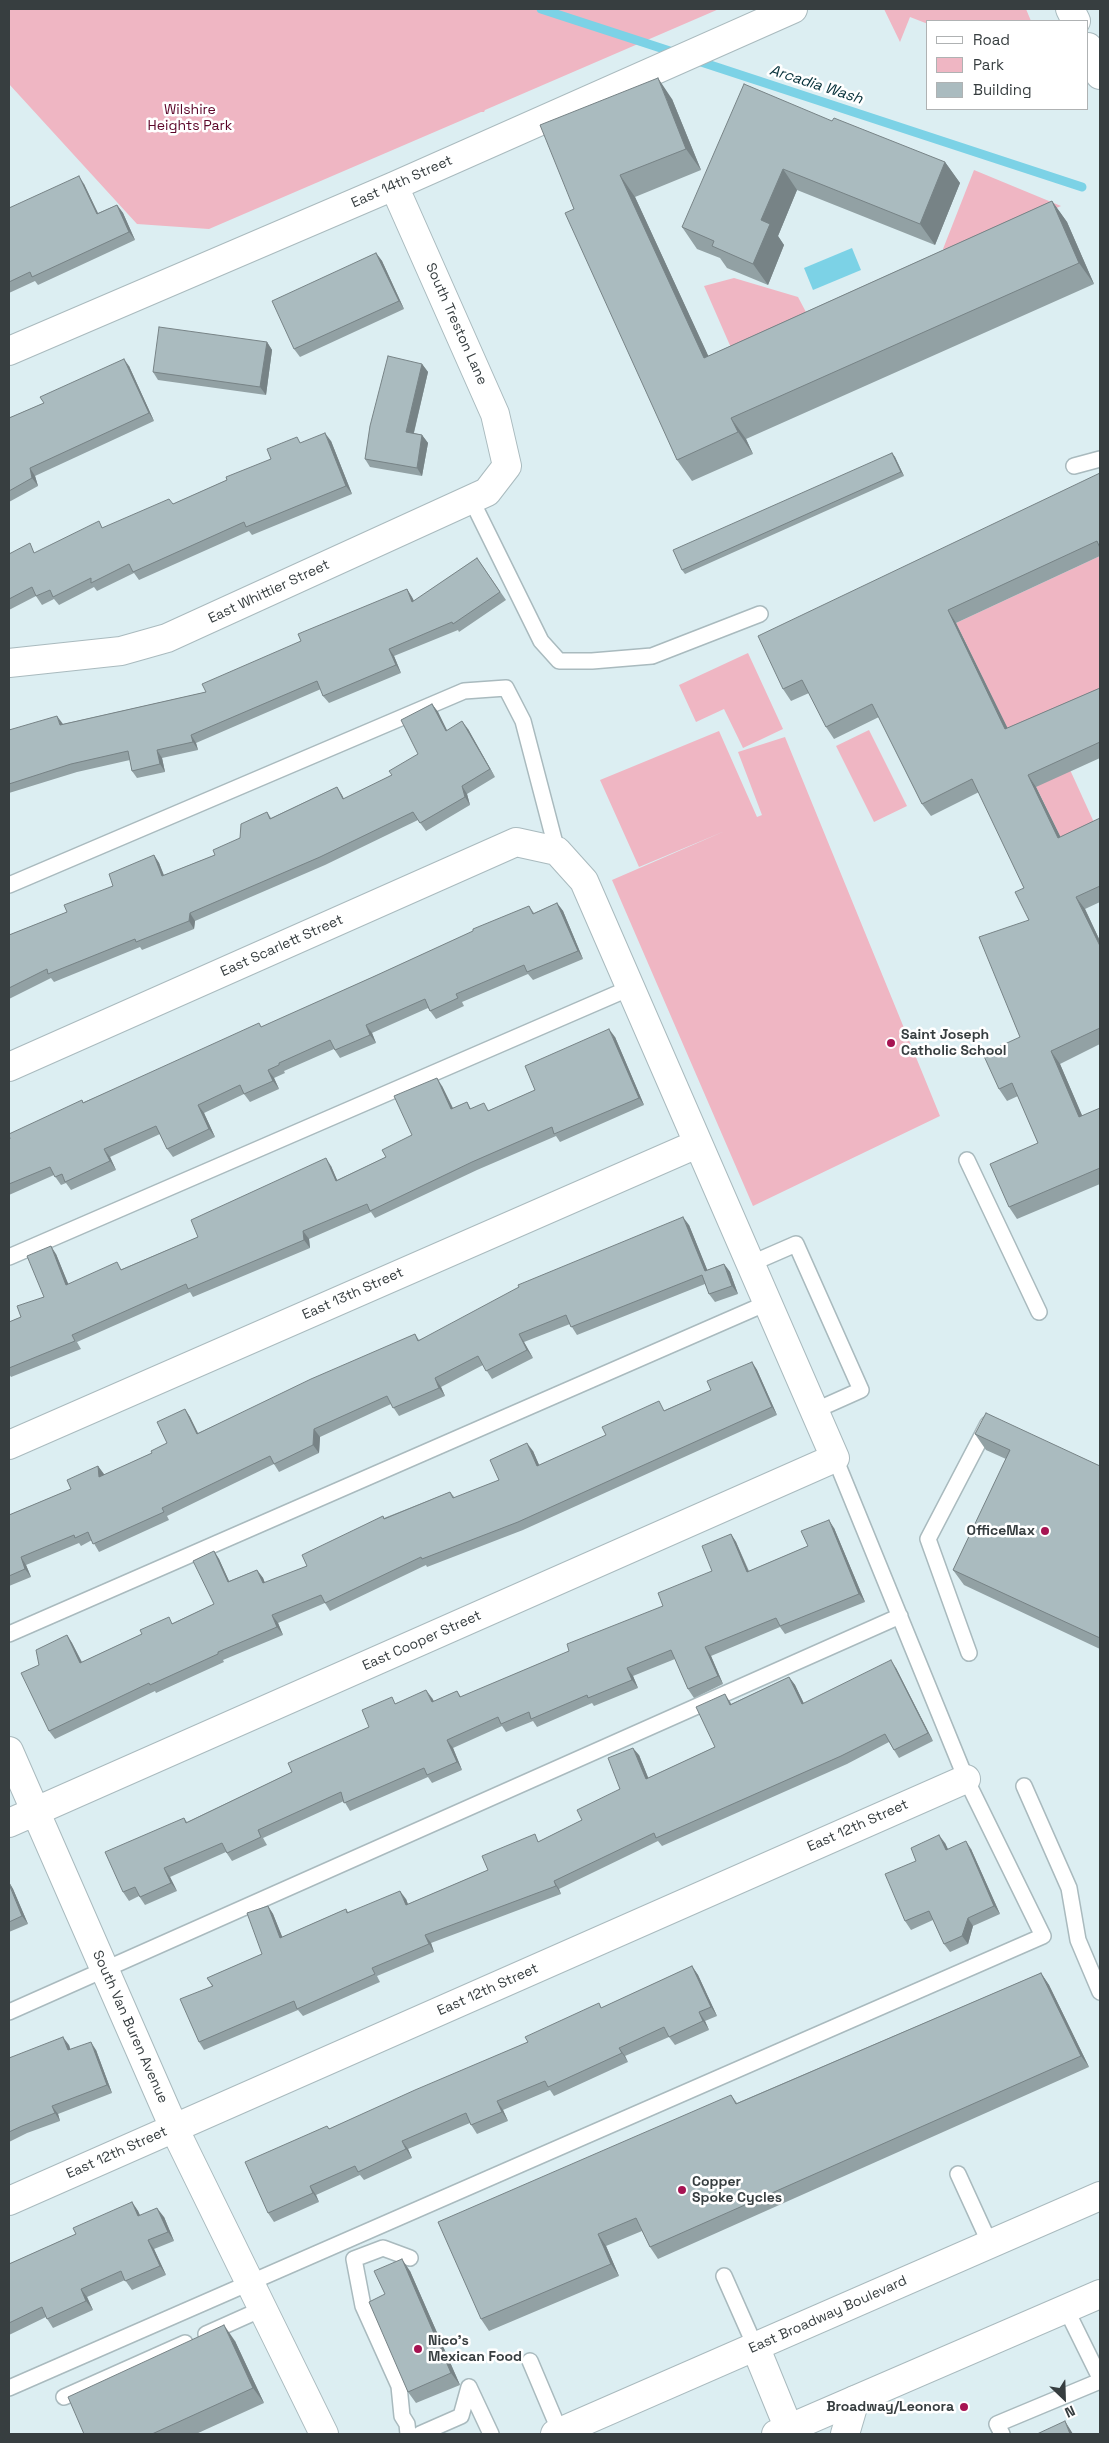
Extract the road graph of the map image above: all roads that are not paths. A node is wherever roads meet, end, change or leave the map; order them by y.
1 (793, 9) edge
2 (752, 17) edge
3 (1089, 49) edge
4 (1100, 74) edge
5 (394, 186) junction
6 (9, 351) edge
7 (1100, 460) edge
8 (506, 466) joint
9 (1074, 466) dead end
10 (471, 499) junction
11 (760, 614) dead end
12 (9, 664) edge
13 (557, 851) junction
14 (9, 885) edge
15 (630, 988) junction
16 (9, 1067) edge
17 (697, 1144) junction
18 (967, 1160) dead end
19 (9, 1257) edge
20 (750, 1264) junction
21 (767, 1303) junction
22 (1038, 1312) dead end
23 (814, 1410) junction
24 (991, 1418) edge
25 (9, 1445) edge
26 (835, 1458) junction
27 (900, 1616) junction
28 (9, 1634) edge
29 (969, 1653) dead end
30 (9, 1751) edge
31 (966, 1779) junction
32 (1024, 1786) dead end
33 (36, 1811) junction
34 (9, 1823) edge
35 (105, 1969) junction
36 (1100, 1992) edge
37 (9, 2012) edge
38 (174, 2128) junction
39 (958, 2174) dead end
40 (1100, 2196) edge
41 (9, 2201) edge
42 (990, 2244) junction
43 (410, 2258) dead end
44 (724, 2276) dead end
45 (249, 2282) junction
46 (1100, 2294) edge
47 (1066, 2308) junction
48 (262, 2309) junction
49 (755, 2346) junction
50 (530, 2361) dead end
51 (1100, 2379) edge
52 (9, 2388) edge
53 (64, 2397) dead end
54 (855, 2400) junction
55 (310, 2407) junction
56 (408, 2429) edge
57 (785, 2432) edge
58 (558, 2433) edge
59 (316, 2434) edge
60 (324, 2434) edge
61 (419, 2434) edge
62 (491, 2434) edge
63 (845, 2434) edge
64 (1002, 2434) edge

1 - 2 street, East 14th Street
2 - 5 street, East 14th Street
3 - 4 street
5 - 6 street, East 14th Street
5 - 8 street, South Treston Lane
7 - 9 lane
8 - 10 street, East Whittier Street
10 - 11 lane
10 - 12 street, East Whittier Street
13 - 14 lane
13 - 15 street
13 - 16 street, East Scarlett Street
15 - 17 street
15 - 19 lane
17 - 20 street
17 - 25 street, East 13th Street
18 - 22 lane
20 - 21 street
20 - 23 lane
21 - 23 street
21 - 28 lane
23 - 26 street
24 - 29 lane
26 - 27 lane
26 - 33 street, East Cooper Street
27 - 31 lane
27 - 35 lane
30 - 33 street, South Van Buren Avenue
31 - 38 street, East 12th Street
31 - 45 lane
32 - 36 lane
33 - 34 street, East Cooper Street
33 - 35 street, South Van Buren Avenue
35 - 37 lane
35 - 38 street, South Van Buren Avenue
38 - 41 street, East 12th Street
38 - 45 street, South Van Buren Avenue
39 - 42 lane
40 - 42 street, East Broadway Boulevard
42 - 49 street, East Broadway Boulevard
43 - 56 lane
44 - 49 lane
45 - 48 street, South Van Buren Avenue
45 - 52 lane
46 - 47 street
47 - 51 lane
47 - 54 street
48 - 53 lane
48 - 55 street, South Van Buren Avenue
49 - 57 street
49 - 58 street, East Broadway Boulevard
50 - 58 lane
51 - 64 lane
54 - 57 street
54 - 63 street
55 - 59 street
55 - 60 street, South Van Buren Avenue
56 - 61 lane
61 - 62 lane

